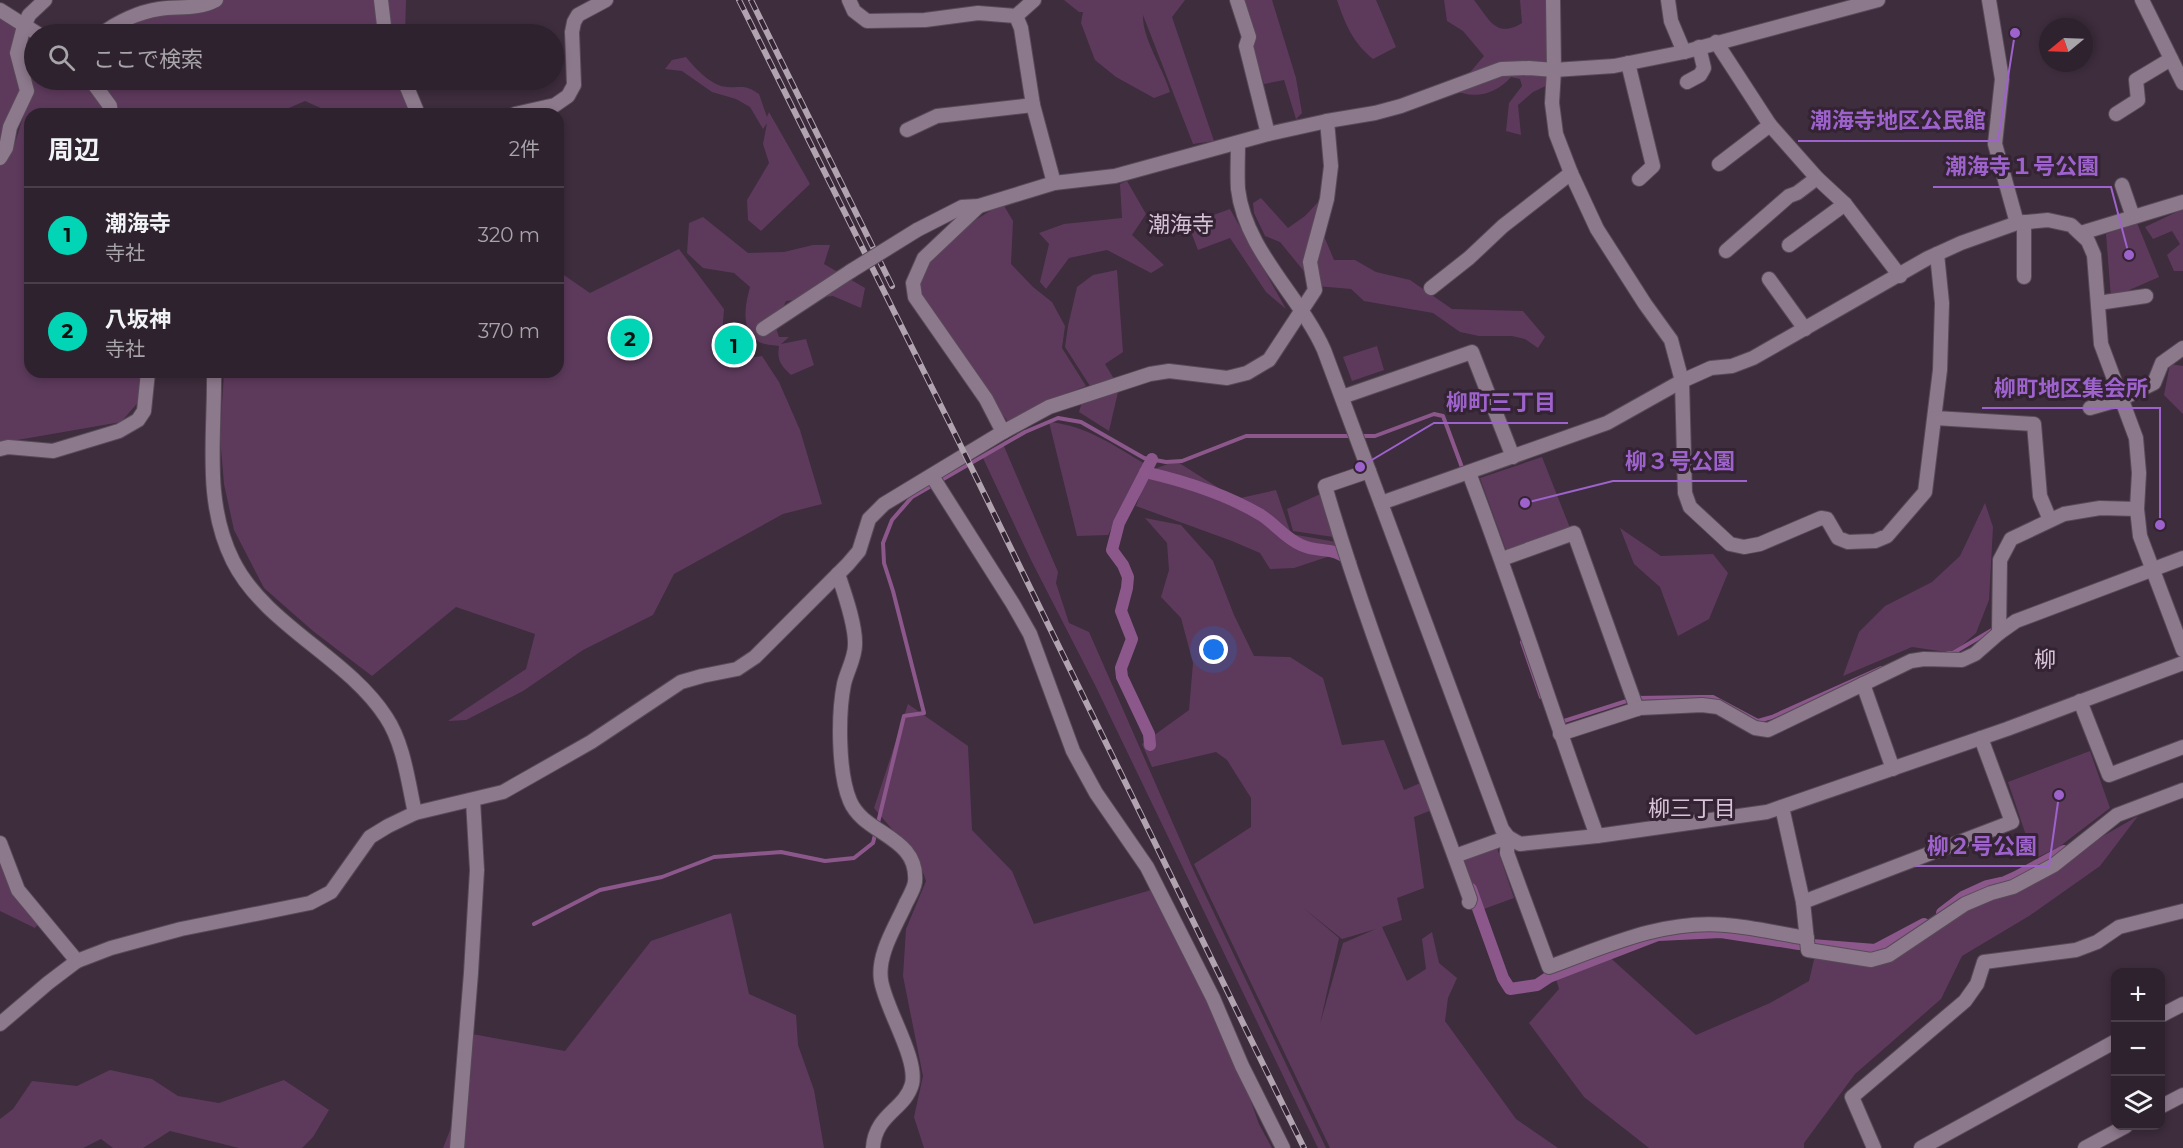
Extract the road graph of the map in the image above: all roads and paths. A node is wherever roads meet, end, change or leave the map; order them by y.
1 (45, 0) edge
2 (216, 0) edge
3 (381, 0) edge
4 (606, 0) edge
5 (849, 0) edge
6 (1034, 0) edge
7 (1237, 0) edge
8 (1553, 0) edge
9 (1668, 0) edge
10 (1878, 0) edge
11 (1989, 0) edge
12 (2142, 0) edge
13 (0, 10) edge
14 (1016, 16) junction
15 (25, 24) edge
16 (117, 24) edge
17 (384, 24) edge
18 (24, 26) joint
19 (1716, 42) junction
20 (1699, 47) junction
21 (1684, 52) junction
22 (1628, 63) junction
23 (2177, 64) edge
24 (1554, 70) junction
25 (24, 79) edge
26 (1687, 82) dead end
27 (2183, 83) edge
28 (27, 90) edge
29 (98, 90) edge
30 (408, 90) edge
31 (1033, 105) junction
32 (110, 108) edge
33 (416, 108) edge
34 (542, 108) edge
35 (2116, 114) dead end
36 (1327, 121) junction
37 (1770, 125) junction
38 (907, 130) dead end
39 (1268, 134) junction
40 (1238, 143) junction
41 (0, 158) edge
42 (1719, 165) dead end
43 (1571, 173) junction
44 (1818, 178) junction
45 (1639, 179) dead end
46 (1054, 183) junction
47 (2122, 185) dead end
48 (2183, 202) edge
49 (1845, 204) junction
50 (979, 206) junction
51 (2133, 217) junction
52 (2020, 222) junction
53 (2081, 233) junction
54 (1789, 245) dead end
55 (1726, 251) dead end
56 (1936, 254) junction
57 (1900, 276) junction
58 (2024, 278) dead end
59 (1769, 279) dead end
60 (1431, 288) dead end
61 (2146, 296) dead end
62 (2098, 303) junction
63 (1303, 310) junction
64 (763, 329) dead end
65 (1806, 329) junction
66 (2183, 348) edge
67 (147, 378) edge
68 (214, 378) edge
69 (1682, 381) junction
70 (1342, 397) junction
71 (2121, 399) junction
72 (2090, 408) dead end
73 (1935, 418) junction
74 (1003, 432) junction
75 (0, 449) edge
76 (1513, 457) junction
77 (1369, 471) junction
78 (1469, 473) junction
79 (932, 476) junction
80 (1381, 503) junction
81 (2137, 509) junction
82 (2050, 520) junction
83 (2183, 558) edge
84 (1502, 559) junction
85 (2152, 569) junction
86 (838, 574) junction
87 (1999, 633) junction
88 (2183, 650) edge
89 (2183, 663) edge
90 (1863, 684) junction
91 (2080, 701) junction
92 (1637, 709) junction
93 (1560, 734) junction
94 (1981, 738) junction
95 (2183, 747) edge
96 (1893, 769) junction
97 (2183, 790) edge
98 (473, 800) junction
99 (1782, 807) junction
100 (415, 813) junction
101 (1597, 836) junction
102 (1508, 837) junction
103 (0, 843) edge
104 (1455, 856) junction
105 (1469, 902) dead end
106 (1803, 902) junction
107 (2183, 911) edge
108 (1807, 938) junction
109 (77, 961) junction
110 (2183, 1004) edge
111 (2165, 1013) edge
112 (0, 1024) edge
113 (2111, 1043) edge
114 (2183, 1095) edge
115 (2165, 1104) edge
116 (2118, 1130) edge
117 (457, 1148) edge
118 (873, 1148) edge
119 (1283, 1148) edge
120 (1874, 1148) edge
121 (1921, 1148) edge
122 (2085, 1148) edge

1 - 15 street
2 - 16 street
3 - 17 street
4 - 34 street
5 - 14 street
6 - 14 street
7 - 39 street
8 - 24 street
9 - 21 street
10 - 19 street
11 - 52 street
12 - 23 street
13 - 18 street
14 - 31 street
18 - 25 street
19 - 20 street
19 - 37 street
20 - 21 street
20 - 26 street
21 - 22 street
22 - 24 street
22 - 45 street
23 - 27 street
23 - 35 street
24 - 36 street
24 - 43 street
28 - 41 street
29 - 32 street
30 - 33 street
31 - 38 street
31 - 46 street
36 - 39 street
36 - 63 street
37 - 42 street
37 - 44 street
39 - 40 street
40 - 46 street
40 - 63 street
43 - 60 street
43 - 69 street
44 - 49 street
44 - 55 street
46 - 50 street
47 - 51 street
48 - 51 street
49 - 54 street
49 - 57 street
50 - 64 street, bridge
50 - 74 street
51 - 53 street
52 - 53 street
52 - 56 street
52 - 58 street
53 - 62 street
56 - 57 street
56 - 73 street
57 - 65 street
59 - 65 street
61 - 62 street
62 - 71 street
63 - 70 street
63 - 74 street
65 - 69 street
66 - 71 street
67 - 75 street
68 - 100 street
69 - 73 street
69 - 76 street
70 - 76 street
70 - 77 street
71 - 72 street
71 - 81 street
73 - 82 street
74 - 79 street
76 - 78 street
77 - 80 street
77 - 104 street
78 - 80 street
78 - 84 street
79 - 86 street
79 - 119 street
80 - 102 street
81 - 82 street
81 - 85 street
82 - 87 street
83 - 85 street
84 - 92 street
84 - 93 street
85 - 87 street
85 - 88 street
86 - 98 street
86 - 118 street
87 - 90 street
89 - 91 street
90 - 92 street
90 - 96 street
91 - 94 street
91 - 95 street
92 - 93 street
93 - 101 street
94 - 96 street
94 - 106 street
96 - 99 street
97 - 108 street
98 - 100 street
98 - 117 street
99 - 101 street
99 - 106 street
100 - 109 street
101 - 102 street
102 - 104 street
102 - 108 street
103 - 109 street
104 - 105 street
106 - 108 street
107 - 120 street
109 - 112 street
110 - 111 street
113 - 121 street
114 - 115 street
116 - 122 street

